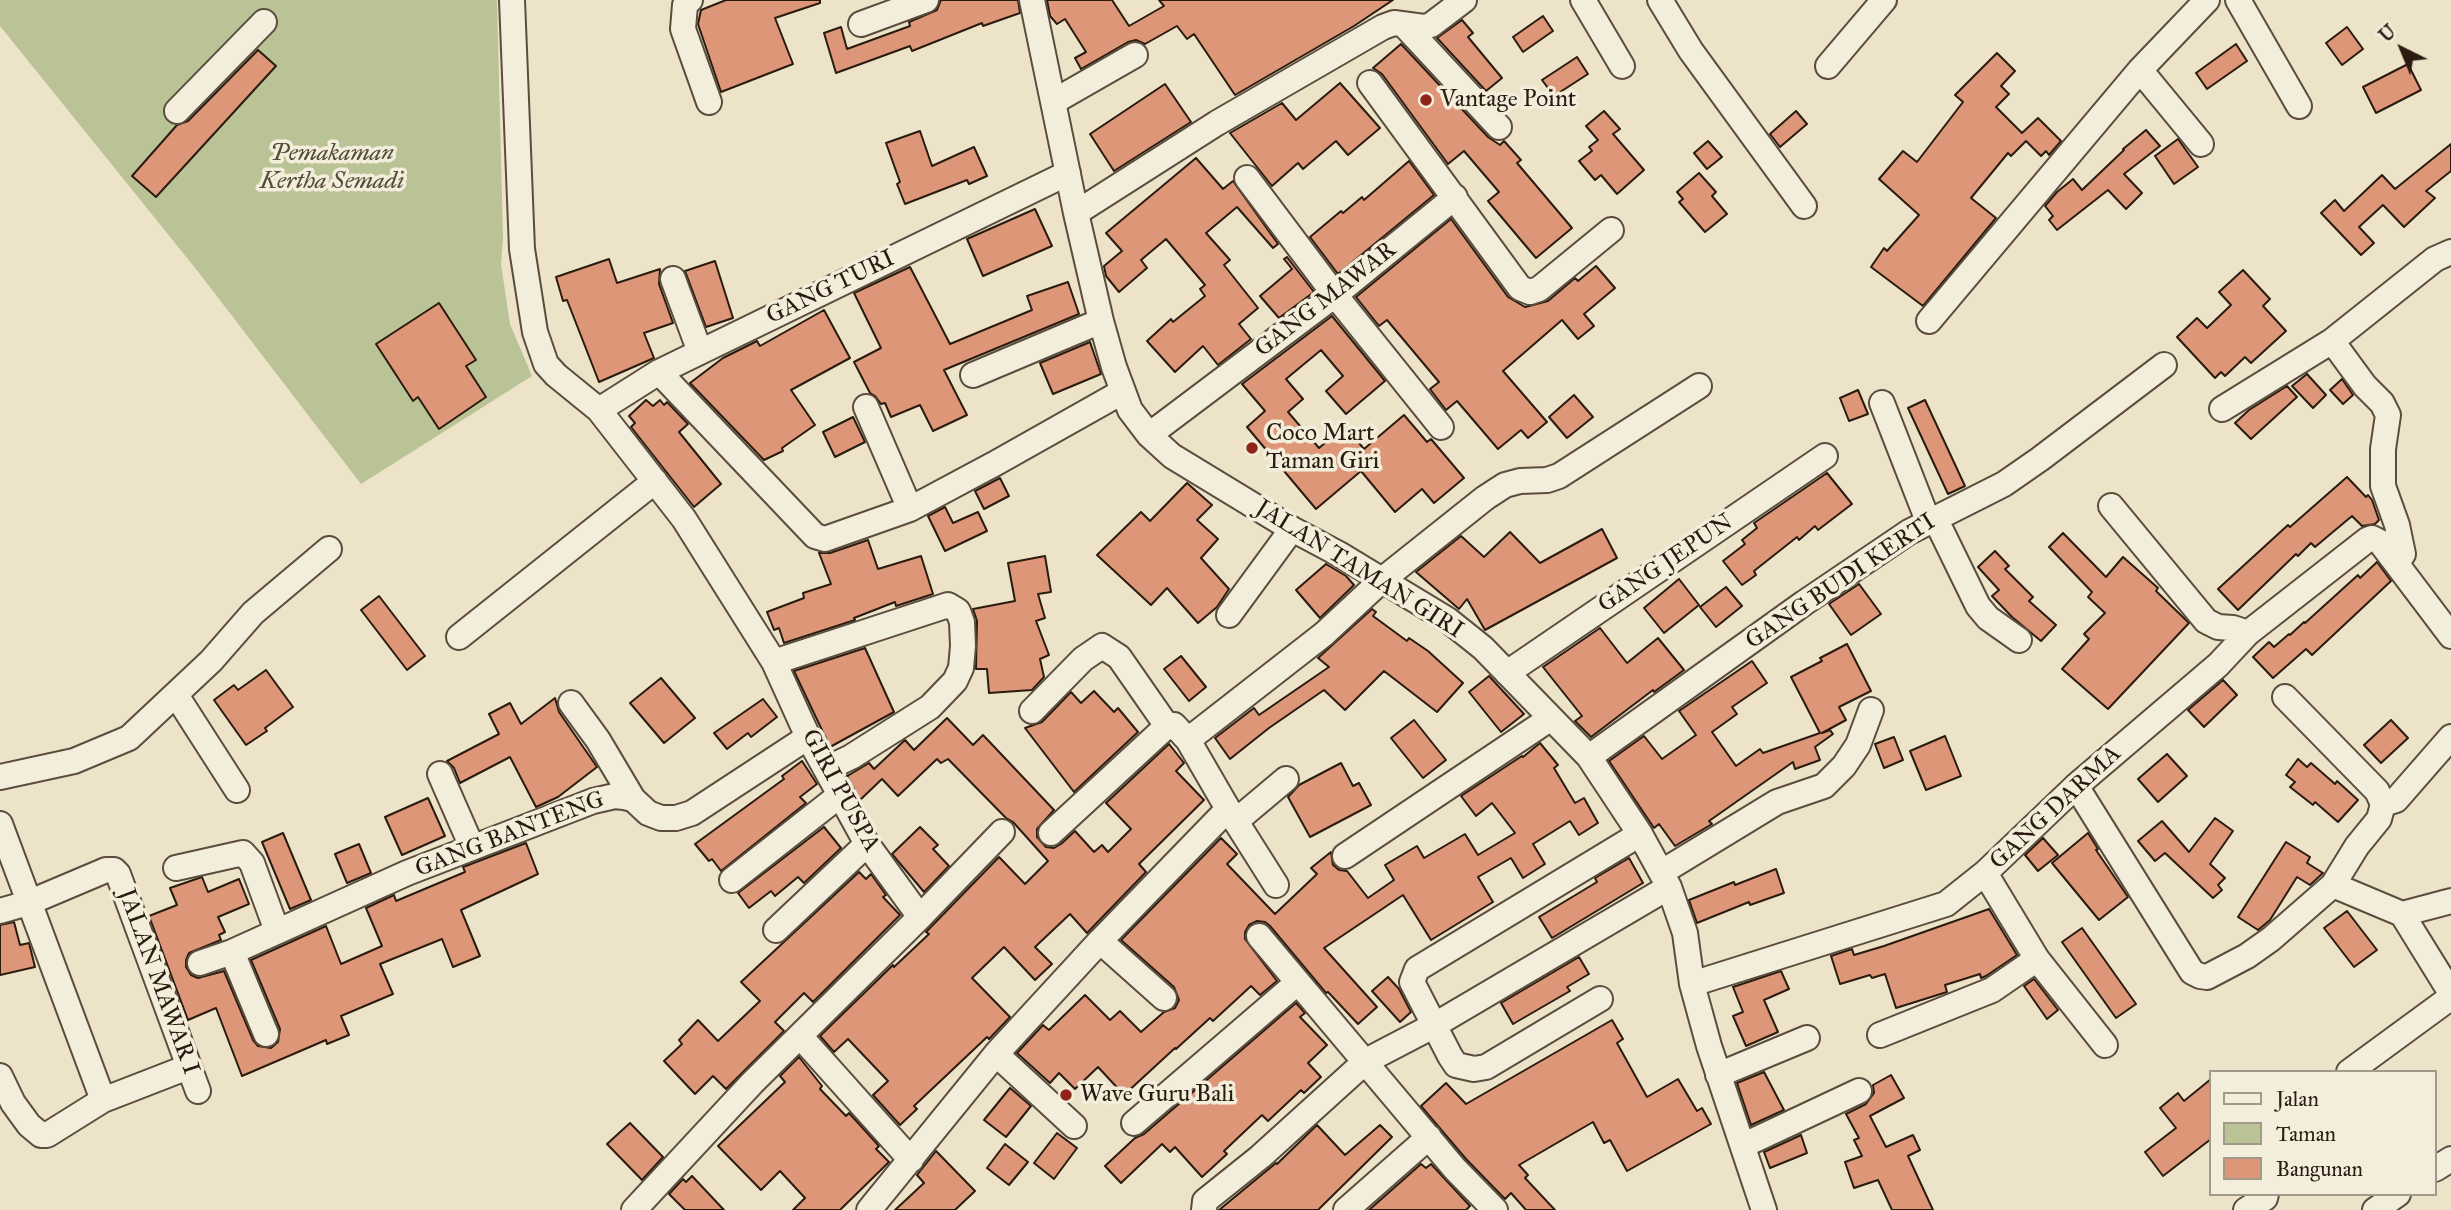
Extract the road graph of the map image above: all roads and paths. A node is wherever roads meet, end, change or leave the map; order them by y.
1 (513, 0) edge
2 (690, 0) edge
3 (926, 0) edge
4 (1032, 0) edge
5 (1464, 0) edge
6 (1583, 0) edge
7 (1660, 0) edge
8 (1884, 0) edge
9 (2207, 0) edge
10 (2238, 0) edge
11 (264, 22) dead end
12 (861, 24) dead end
13 (1404, 24) junction
14 (1135, 55) dead end
15 (1622, 66) dead end
16 (1828, 66) dead end
17 (2140, 70) junction
18 (1370, 83) dead end
19 (709, 102) dead end
20 (1052, 102) junction
21 (2299, 106) dead end
22 (177, 111) dead end
23 (1499, 127) dead end
24 (2201, 144) dead end
25 (1068, 173) junction
26 (1247, 178) dead end
27 (1455, 197) junction
28 (1804, 206) dead end
29 (1076, 213) junction
30 (1611, 230) dead end
31 (2451, 252) edge
32 (673, 279) dead end
33 (1335, 295) junction
34 (1101, 321) junction
35 (1929, 321) dead end
36 (2332, 341) junction
37 (700, 352) junction
38 (2164, 365) dead end
39 (659, 372) junction
40 (973, 375) dead end
41 (1699, 386) dead end
42 (1122, 392) junction
43 (1882, 403) dead end
44 (866, 407) dead end
45 (2222, 409) dead end
46 (599, 410) junction
47 (1441, 427) dead end
48 (1149, 435) junction
49 (1825, 456) dead end
50 (655, 481) junction
51 (2111, 506) dead end
52 (910, 509) junction
53 (1932, 519) junction
54 (1292, 529) junction
55 (329, 549) dead end
56 (2397, 562) junction
57 (1382, 580) junction
58 (1229, 615) dead end
59 (2248, 633) junction
60 (2451, 636) edge
61 (459, 637) dead end
62 (2019, 640) dead end
63 (774, 662) junction
64 (1507, 673) junction
65 (176, 695) junction
66 (2285, 697) dead end
67 (571, 703) dead end
68 (1871, 710) dead end
69 (1032, 711) dead end
70 (1551, 718) junction
71 (1167, 726) junction
72 (808, 737) junction
73 (2451, 737) edge
74 (1188, 740) junction
75 (1589, 757) junction
76 (826, 769) junction
77 (440, 774) dead end
78 (0, 778) edge
79 (1286, 779) dead end
80 (2076, 786) junction
81 (237, 790) dead end
82 (840, 795) junction
83 (633, 800) junction
84 (2383, 804) junction
85 (1232, 815) junction
86 (1, 826) edge
87 (1002, 831) dead end
88 (1051, 833) dead end
89 (1640, 834) junction
90 (867, 844) junction
91 (472, 847) junction
92 (1345, 856) dead end
93 (176, 868) dead end
94 (1985, 873) junction
95 (1665, 879) junction
96 (732, 880) dead end
97 (1276, 885) dead end
98 (2333, 886) junction
99 (2451, 901) edge
100 (28, 902) junction
101 (0, 911) edge
102 (2402, 914) junction
103 (920, 917) junction
104 (776, 930) dead end
105 (277, 931) junction
106 (1259, 936) dead end
107 (1100, 941) junction
108 (232, 952) junction
109 (2037, 959) junction
110 (200, 963) dead end
111 (1297, 983) junction
112 (1692, 984) junction
113 (1164, 998) dead end
114 (1600, 999) dead end
115 (1433, 1026) junction
116 (266, 1034) dead end
117 (1880, 1035) dead end
118 (800, 1036) junction
119 (1807, 1038) dead end
120 (2105, 1045) dead end
121 (996, 1054) junction
122 (1366, 1061) junction
123 (188, 1066) junction
124 (2352, 1070) edge
125 (1718, 1075) junction
126 (0, 1076) edge
127 (198, 1091) dead end
128 (1859, 1091) dead end
129 (103, 1100) junction
130 (7, 1105) edge
131 (1134, 1123) dead end
132 (1074, 1125) dead end
133 (1429, 1137) junction
134 (1744, 1145) junction
135 (911, 1160) junction
136 (2266, 1196) edge
137 (2395, 1196) edge
138 (634, 1210) edge
139 (869, 1210) edge
140 (1204, 1210) edge
141 (1346, 1210) edge
142 (1495, 1210) edge
143 (1764, 1210) edge
144 (2246, 1210) edge
145 (2375, 1210) edge

1 - 46 street, GIRI PUSPA
2 - 19 street
3 - 12 street
4 - 20 street, JALAN TAMAN GIRI
5 - 13 street
6 - 15 street
7 - 28 street
8 - 16 street
9 - 17 street
10 - 21 street
11 - 22 street
13 - 23 street
13 - 29 street
14 - 20 street
17 - 24 street
17 - 35 street
18 - 27 street
20 - 25 street, JALAN TAMAN GIRI
25 - 29 street, JALAN TAMAN GIRI
25 - 37 street, GANG TURI
26 - 33 street
27 - 30 street
27 - 33 street, GANG MAWAR
29 - 34 street, JALAN TAMAN GIRI
31 - 36 street
32 - 37 street
33 - 47 street
33 - 48 street, GANG MAWAR
34 - 40 street
34 - 42 street, JALAN TAMAN GIRI
36 - 45 street
36 - 56 street
37 - 39 street, GANG TURI
38 - 53 street, GANG BUDI KERTI
39 - 46 street, GANG TURI
39 - 52 street
41 - 57 street
42 - 48 street, JALAN TAMAN GIRI
42 - 52 street
43 - 53 street
44 - 52 street
46 - 50 street, GIRI PUSPA
48 - 54 street, JALAN TAMAN GIRI
49 - 64 street, GANG JEPUN
50 - 61 street
50 - 63 street, GIRI PUSPA
51 - 59 street
53 - 62 street
53 - 75 street, GANG BUDI KERTI
54 - 57 street, JALAN TAMAN GIRI
54 - 58 street
55 - 65 street
56 - 59 street, GANG DARMA
56 - 60 street
57 - 64 street, JALAN TAMAN GIRI
57 - 74 street
59 - 80 street, GANG DARMA
63 - 72 street, GIRI PUSPA
63 - 76 street
64 - 70 street, JALAN TAMAN GIRI
65 - 78 street
65 - 81 street
66 - 84 street
67 - 83 street
68 - 95 street
69 - 71 street
70 - 75 street, JALAN TAMAN GIRI
70 - 92 street
71 - 74 street
71 - 88 street
72 - 76 street, GIRI PUSPA
72 - 83 street, GANG BANTENG
73 - 84 street
74 - 85 street
75 - 89 street, JALAN TAMAN GIRI
76 - 82 street, GIRI PUSPA
77 - 91 street
79 - 85 street
80 - 94 street, GANG DARMA
80 - 98 street
82 - 90 street, GIRI PUSPA
82 - 96 street
83 - 91 street, GANG BANTENG
84 - 98 street
85 - 97 street
85 - 107 street
86 - 100 street
87 - 103 street
89 - 95 street, JALAN TAMAN GIRI
89 - 115 street
90 - 103 street, GIRI PUSPA
90 - 104 street
91 - 105 street, GANG BANTENG
93 - 105 street
94 - 109 street
94 - 112 street, GANG DARMA
95 - 112 street, JALAN TAMAN GIRI
95 - 115 street
98 - 102 street
99 - 102 street
100 - 101 street, JALAN MAWAR I
100 - 123 street, JALAN MAWAR I
100 - 129 street
102 - 124 street
103 - 118 street
105 - 108 street, GANG BANTENG
106 - 111 street
107 - 113 street
107 - 121 street
108 - 110 street, GANG BANTENG
108 - 116 street
109 - 117 street
109 - 120 street
111 - 122 street
111 - 131 street
112 - 125 street, JALAN TAMAN GIRI
114 - 115 street
115 - 122 street
118 - 135 street
118 - 138 street
119 - 125 street
121 - 132 street
121 - 135 street
122 - 133 street
122 - 140 street
123 - 127 street, JALAN MAWAR I
123 - 129 street
125 - 134 street, JALAN TAMAN GIRI
126 - 130 street
128 - 134 street
129 - 130 street
133 - 141 street
133 - 142 street
134 - 143 street, JALAN TAMAN GIRI
135 - 139 street
136 - 144 street
137 - 145 street

